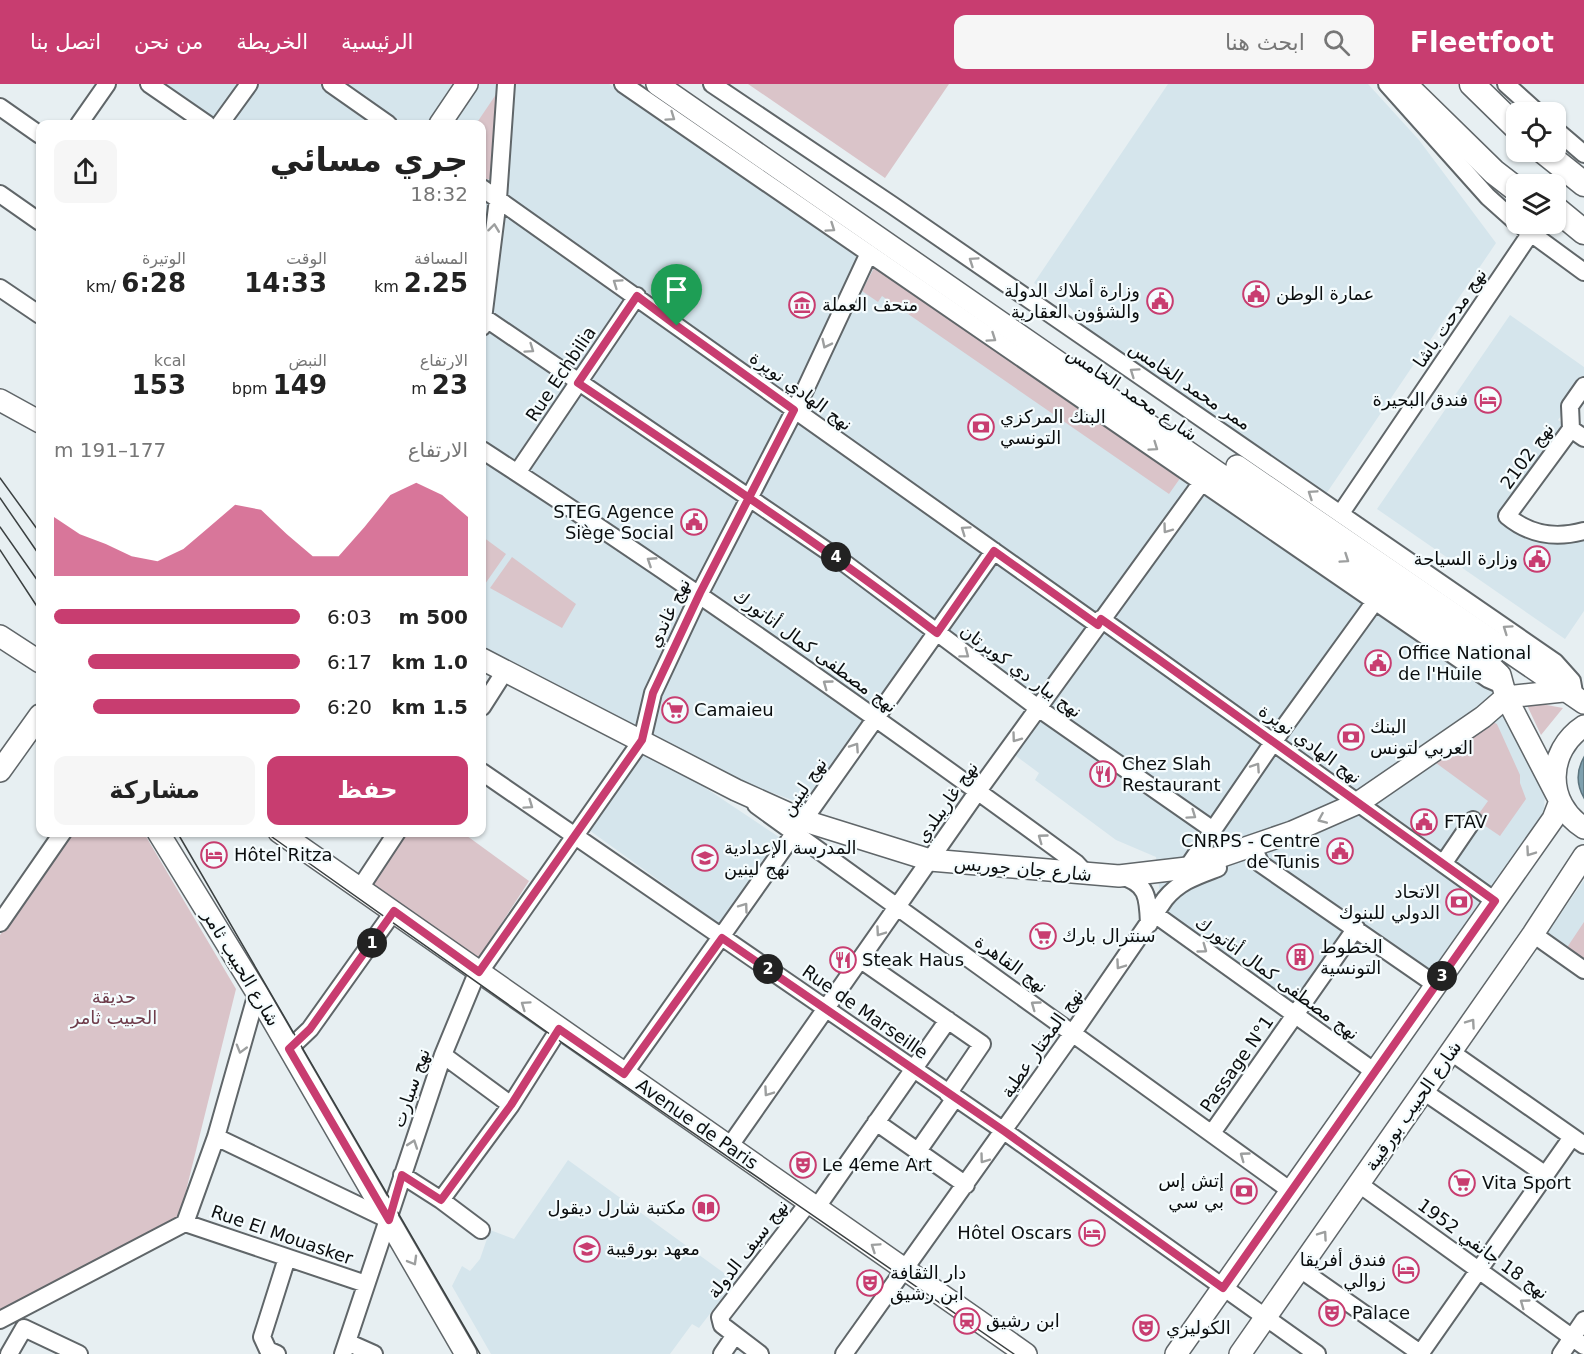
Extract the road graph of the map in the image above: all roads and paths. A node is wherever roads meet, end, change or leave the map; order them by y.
1 (107, 84) edge
2 (249, 84) edge
3 (331, 84) edge
4 (467, 84) edge
5 (506, 84) edge
6 (622, 84) edge
7 (657, 84) edge
8 (680, 84) edge
9 (712, 84) edge
10 (1387, 84) edge
11 (1404, 84) edge
12 (1426, 84) edge
13 (1472, 84) edge
14 (1506, 84) edge
15 (154, 85) edge
16 (1526, 102) edge
17 (0, 107) edge
18 (1506, 117) edge
19 (82, 120) edge
20 (202, 120) edge
21 (223, 120) edge
22 (382, 120) edge
23 (443, 120) edge
24 (36, 132) edge
25 (1576, 141) edge
26 (1584, 154) edge
27 (1556, 162) edge
28 (1517, 174) edge
29 (1506, 181) edge
30 (1584, 184) edge
31 (486, 191) edge
32 (0, 194) edge
33 (498, 199) junction
34 (1506, 212) edge
35 (36, 219) edge
36 (1517, 234) edge
37 (1533, 234) edge
38 (869, 253) junction
39 (1584, 272) edge
40 (0, 288) edge
41 (486, 290) edge
42 (637, 296) junction
43 (36, 312) edge
44 (486, 323) edge
45 (578, 383) junction
46 (1584, 386) edge
47 (0, 400) edge
48 (794, 410) junction
49 (36, 420) edge
50 (1578, 433) edge
51 (486, 453) edge
52 (517, 472) junction
53 (1202, 482) junction
54 (750, 498) junction
55 (1341, 513) junction
56 (1584, 531) edge
57 (994, 551) junction
58 (700, 593) junction
59 (1376, 600) junction
60 (1100, 622) junction
61 (937, 633) junction
62 (4, 638) edge
63 (36, 659) edge
64 (486, 661) edge
65 (36, 668) edge
66 (506, 671) junction
67 (1505, 692) junction
68 (1574, 698) edge
69 (486, 701) edge
70 (1038, 708) junction
71 (875, 718) junction
72 (36, 722) edge
73 (1584, 726) edge
74 (642, 740) junction
75 (1274, 741) junction
76 (0, 771) edge
77 (486, 775) edge
78 (978, 791) junction
79 (1560, 801) junction
80 (1359, 803) junction
81 (1473, 820) dead end
82 (800, 828) junction
83 (1584, 828) edge
84 (1213, 830) junction
85 (1292, 832) junction
86 (574, 836) junction
87 (60, 837) edge
88 (161, 837) edge
89 (286, 837) edge
90 (394, 837) edge
91 (1256, 854) junction
92 (1584, 856) edge
93 (930, 861) junction
94 (1443, 864) junction
95 (1187, 868) junction
96 (1087, 875) junction
97 (1119, 876) junction
98 (360, 888) junction
99 (1495, 901) junction
100 (898, 907) junction
101 (394, 911) junction
102 (1152, 920) junction
103 (0, 923) edge
104 (1356, 928) junction
105 (1533, 934) junction
106 (722, 938) junction
107 (861, 960) junction
108 (1584, 970) edge
109 (479, 972) junction
110 (1436, 985) junction
111 (257, 993) junction
112 (827, 1009) junction
113 (1295, 1015) junction
114 (948, 1020) junction
115 (559, 1029) junction
116 (1072, 1034) junction
117 (289, 1049) junction
118 (1451, 1052) junction
119 (443, 1055) junction
120 (914, 1069) junction
121 (1375, 1072) junction
122 (624, 1074) junction
123 (1423, 1091) junction
124 (952, 1096) junction
125 (511, 1105) junction
126 (876, 1122) junction
127 (1004, 1131) junction
128 (1212, 1133) junction
129 (216, 1137) junction
130 (1578, 1141) edge
131 (729, 1147) junction
132 (918, 1151) junction
133 (402, 1175) junction
134 (1546, 1175) junction
135 (1359, 1184) junction
136 (966, 1185) junction
137 (1291, 1191) junction
138 (441, 1200) junction
139 (813, 1205) junction
140 (389, 1220) junction
141 (185, 1223) junction
142 (481, 1230) dead end
143 (287, 1258) junction
144 (906, 1268) junction
145 (1300, 1269) junction
146 (1478, 1270) junction
147 (366, 1284) junction
148 (1223, 1288) junction
149 (0, 1320) edge
150 (1584, 1320) edge
151 (1270, 1321) junction
152 (735, 1335) junction
153 (1578, 1342) edge
154 (345, 1348) edge
155 (9, 1354) edge
156 (79, 1354) edge
157 (277, 1354) edge
158 (374, 1354) edge
159 (465, 1354) edge
160 (722, 1354) edge
161 (760, 1354) edge
162 (844, 1354) edge
163 (1026, 1354) edge
164 (1176, 1354) edge
165 (1240, 1354) edge
166 (1317, 1354) edge
167 (1420, 1354) edge
168 (1560, 1354) edge

1 - 19 street
2 - 21 street
3 - 22 street
4 - 23 main road
5 - 33 street
6 -> 38 street, شارع محمد الخامس
7 -> 67 main road, شارع محمد الخامس
8 - 68 main road, شارع محمد الخامس
55 -> 9 street, ممر محمد الخامس
10 - 34 street
11 - 29 highway
12 - 28 highway
13 - 18 highway
14 - 16 street
15 - 20 street
17 - 24 street
25 - 26 street
27 - 30 highway
31 - 33 street, نهج الهادي نويرة
32 - 35 street
41 -> 33 street
42 -> 33 street, نهج الهادي نويرة
36 - 55 street, نهج مدحت باشا
37 - 39 street
38 -> 48 street, نهج غاندي
38 -> 53 street, شارع محمد الخامس
40 - 43 street
42 - 45 street, Rue Echbilia
42 - 48 street, نهج الهادي نويرة
44 -> 45 street, نهج بيار دي كوبرتان
45 - 52 street, Rue Echbilia
45 - 54 street, نهج بيار دي كوبرتان
46 - 50 street, نهج 2102
47 - 49 main road
48 - 54 street, نهج غاندي
57 -> 48 street, نهج الهادي نويرة
50 - 56 street, نهج 2102
51 - 52 street, نهج مصطفى كمال أتاتورك
58 -> 52 street, نهج مصطفى كمال أتاتورك
53 - 59 street, شارع محمد الخامس
53 -> 60 street, نهج غاريبلدي
54 - 58 street, نهج غاندي
54 - 61 street, نهج بيار دي كوبرتان
68 -> 55 street, ممر محمد الخامس
57 - 60 street, نهج الهادي نويرة
57 - 61 street, نهج لينين
71 -> 58 street, نهج مصطفى كمال أتاتورك
58 - 74 street, نهج غاندي
59 - 67 street, شارع محمد الخامس
59 - 75 street
60 - 70 street, نهج غاريبلدي
60 - 75 street, نهج الهادي نويرة
61 -> 70 street, نهج بيار دي كوبرتان
61 - 71 street, نهج لينين
62 - 63 main road
62 - 65 main road
64 - 66 main road, شارع جان جوريس
66 - 69 street
66 - 74 main road, شارع جان جوريس
67 - 68 main road
67 - 79 main road, شارع محمد الخامس
67 - 80 main road, شارع جان جوريس
70 -> 78 street, نهج غاريبلدي
70 -> 84 street, نهج بيار دي كوبرتان
71 - 78 street, نهج مصطفى كمال أتاتورك
82 -> 71 street, نهج لينين
72 - 76 main road
73 - 79 main road
74 - 82 main road, شارع جان جوريس
74 - 86 street, نهج غاندي
75 - 80 street, نهج الهادي نويرة
84 -> 75 street
77 -> 86 street, Rue de Marseille
78 - 93 street, نهج غاريبلدي
96 -> 78 street, نهج مصطفى كمال أتاتورك
79 - 83 main road, شارع محمد الخامس
79 -> 99 main road
80 -> 85 main road, شارع جان جوريس
80 - 94 street, نهج الهادي نويرة
81 - 94 street
82 - 93 main road, شارع جان جوريس
82 - 100 street, نهج القاهرة
106 -> 82 street, نهج لينين
84 - 95 street
85 - 91 street, نهج المختار عطية
85 - 95 main road, شارع جان جوريس
86 - 106 street, Rue de Marseille
86 - 109 street, نهج غاندي
87 - 103 street
88 - 111 main road, شارع الحبيب ثامر
89 - 98 main road, Avenue de Paris
90 - 98 street
91 - 102 street, نهج المختار عطية
91 - 104 street
92 - 105 main road, شارع الحبيب بورقيبة
93 - 96 main road, شارع جان جوريس
93 - 100 street, نهج غاريبلدي
94 - 99 street, نهج الهادي نويرة
95 - 97 main road, شارع جان جوريس
96 - 97 main road, شارع جان جوريس
97 - 102 street
98 - 101 main road, Avenue de Paris
99 - 110 main road
100 -> 107 street, نهج غاريبلدي
116 -> 100 street, نهج القاهرة
101 - 109 main road, Avenue de Paris
101 - 117 street
102 -> 113 street, نهج مصطفى كمال أتاتورك
102 -> 116 street, نهج المختار عطية
104 - 110 street
104 - 113 street, Passage N°1
105 - 108 street
118 -> 105 main road, شارع الحبيب بورقيبة
106 - 112 street, Rue de Marseille
106 - 122 street, نهج لينين
107 - 112 street, نهج غاريبلدي
107 - 114 street
115 -> 109 main road, Avenue de Paris
109 - 119 street, نهج سبارت
110 - 121 main road
111 - 117 main road, شارع الحبيب ثامر
111 -> 129 street
112 - 120 street, Rue de Marseille
112 -> 131 street, نهج غاريبلدي
113 - 121 street, نهج مصطفى كمال أتاتورك
113 - 128 street, Passage N°1
114 - 120 street, نهج سيف الدولة
114 - 124 street
115 - 122 main road, Avenue de Paris
115 - 125 street
116 - 127 street, نهج المختار عطية
116 - 128 street, نهج القاهرة
117 - 140 main road, شارع الحبيب ثامر
118 - 123 main road, شارع الحبيب بورقيبة
118 - 130 street
119 - 125 street
133 -> 119 street, نهج سبارت
120 - 124 street, Rue de Marseille
120 - 126 street, نهج سيف الدولة
121 - 137 main road
122 - 131 main road, Avenue de Paris
123 - 134 street
123 - 135 main road, شارع الحبيب بورقيبة
124 - 127 street, Rue de Marseille
124 - 132 street
125 - 138 street
126 - 132 street
126 - 139 street, نهج سيف الدولة
127 -> 136 street, نهج المختار عطية
127 - 148 street, Rue de Marseille
137 -> 128 street, نهج القاهرة
129 - 140 street
129 - 141 street
130 - 134 street
131 - 139 main road, Avenue de Paris
132 - 136 street
133 - 138 street
133 - 140 street, نهج سبارت
134 - 146 street
145 -> 135 main road, شارع الحبيب بورقيبة
135 - 146 street, نهج 18 جانفي 1952
136 - 144 street, نهج المختار عطية
137 - 148 main road
138 - 142 street
144 -> 139 main road, Avenue de Paris
139 - 152 street, نهج سيف الدولة
140 - 147 street, نهج سبارت
140 -> 159 main road, شارع الحبيب ثامر
141 - 143 street, Rue El Mouasker
141 - 149 street
143 - 147 street, Rue El Mouasker
143 - 157 street
144 - 162 street, نهج المختار عطية
144 - 163 main road, Avenue de Paris
145 - 151 main road, شارع الحبيب بورقيبة
145 - 167 street
153 -> 146 street, نهج 18 جانفي 1952
146 - 167 street
147 - 154 street, نهج سبارت
148 - 151 street, Rue de Marseille
148 - 164 main road
150 - 153 street
151 - 165 main road, شارع الحبيب بورقيبة
151 - 166 street, Rue de Marseille
152 - 160 street
152 - 161 street
153 - 168 street
154 - 158 street
155 - 156 street

